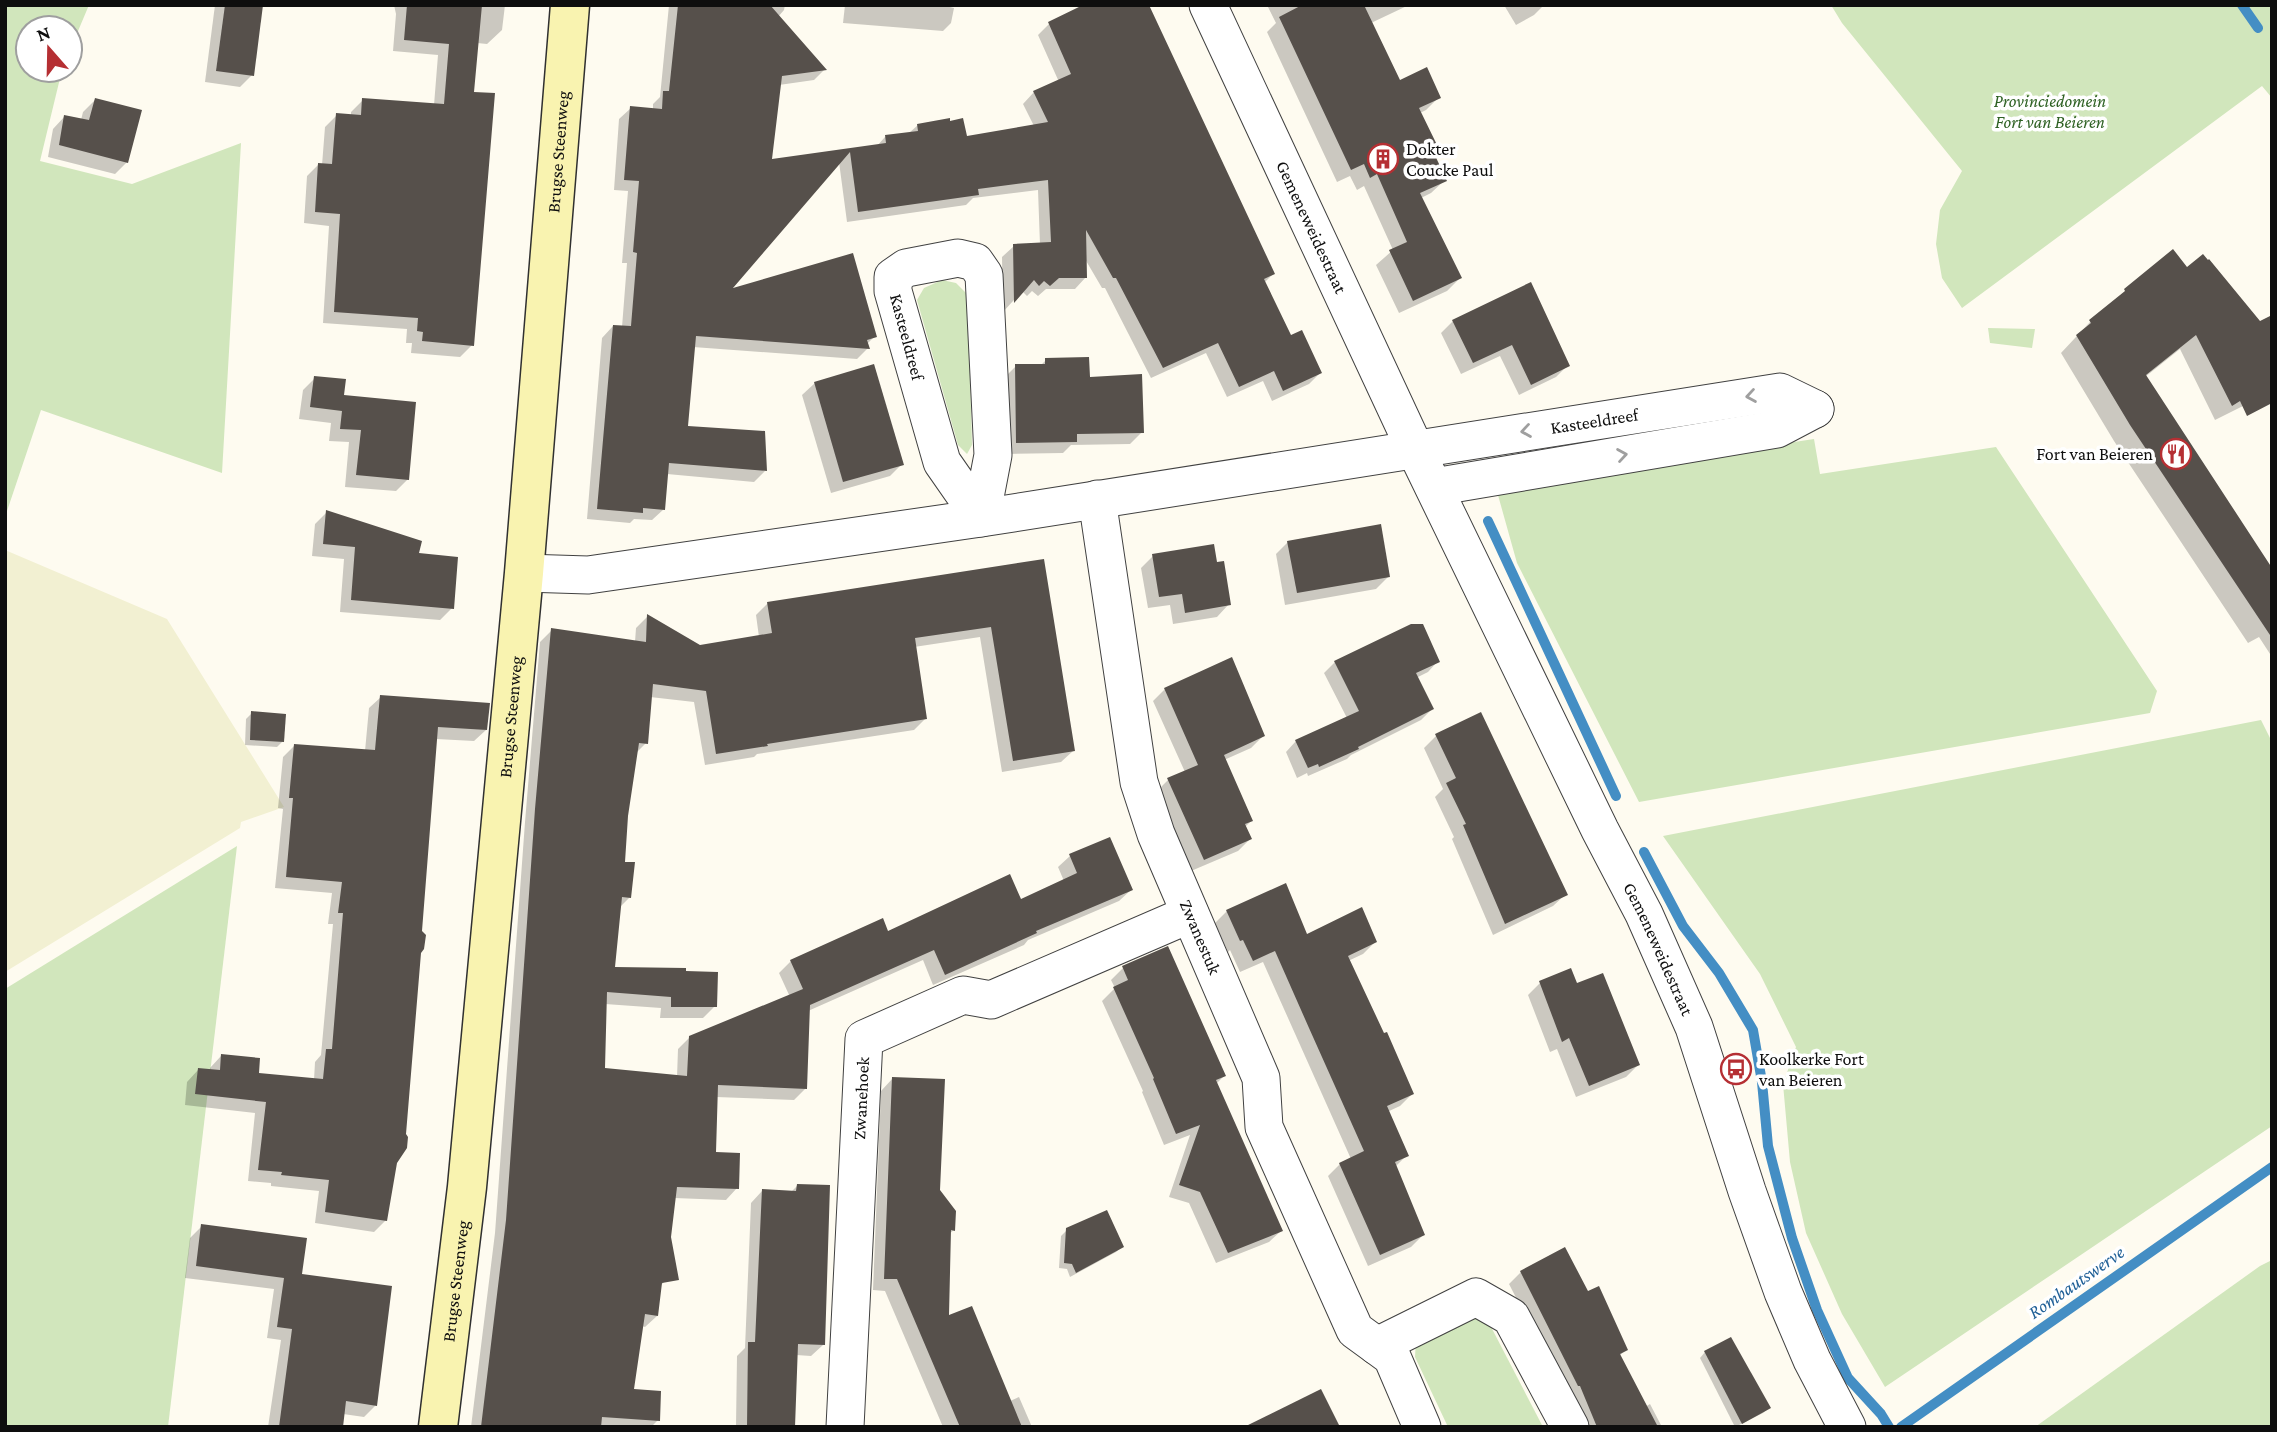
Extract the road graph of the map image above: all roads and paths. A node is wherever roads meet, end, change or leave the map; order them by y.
1 (570, 5) edge
2 (1208, 5) edge
3 (1415, 449) junction
4 (1434, 486) junction
5 (1097, 499) junction
6 (981, 518) junction
7 (524, 573) junction
8 (1191, 914) junction
9 (1377, 1346) junction
10 (438, 1427) edge
11 (845, 1427) edge
12 (1422, 1427) edge
13 (1570, 1427) edge
14 (1847, 1427) edge

1 - 7 main road, Brugse Steenweg
2 - 3 street, Gemeneweidestraat
3 - 4 street, Gemeneweidestraat
4 -> 3 street, Kasteeldreef
3 - 5 street, Kasteeldreef
4 - 14 street, Gemeneweidestraat
5 - 6 street, Kasteeldreef
5 - 8 street, Zwanestuk
6 - 6 street, Kasteeldreef
6 - 7 street, Kasteeldreef
7 - 10 main road, Brugse Steenweg
8 - 9 street, Zwanestuk
8 - 11 street, Zwanehoek
9 - 12 street, Zwanestuk
9 - 13 street

